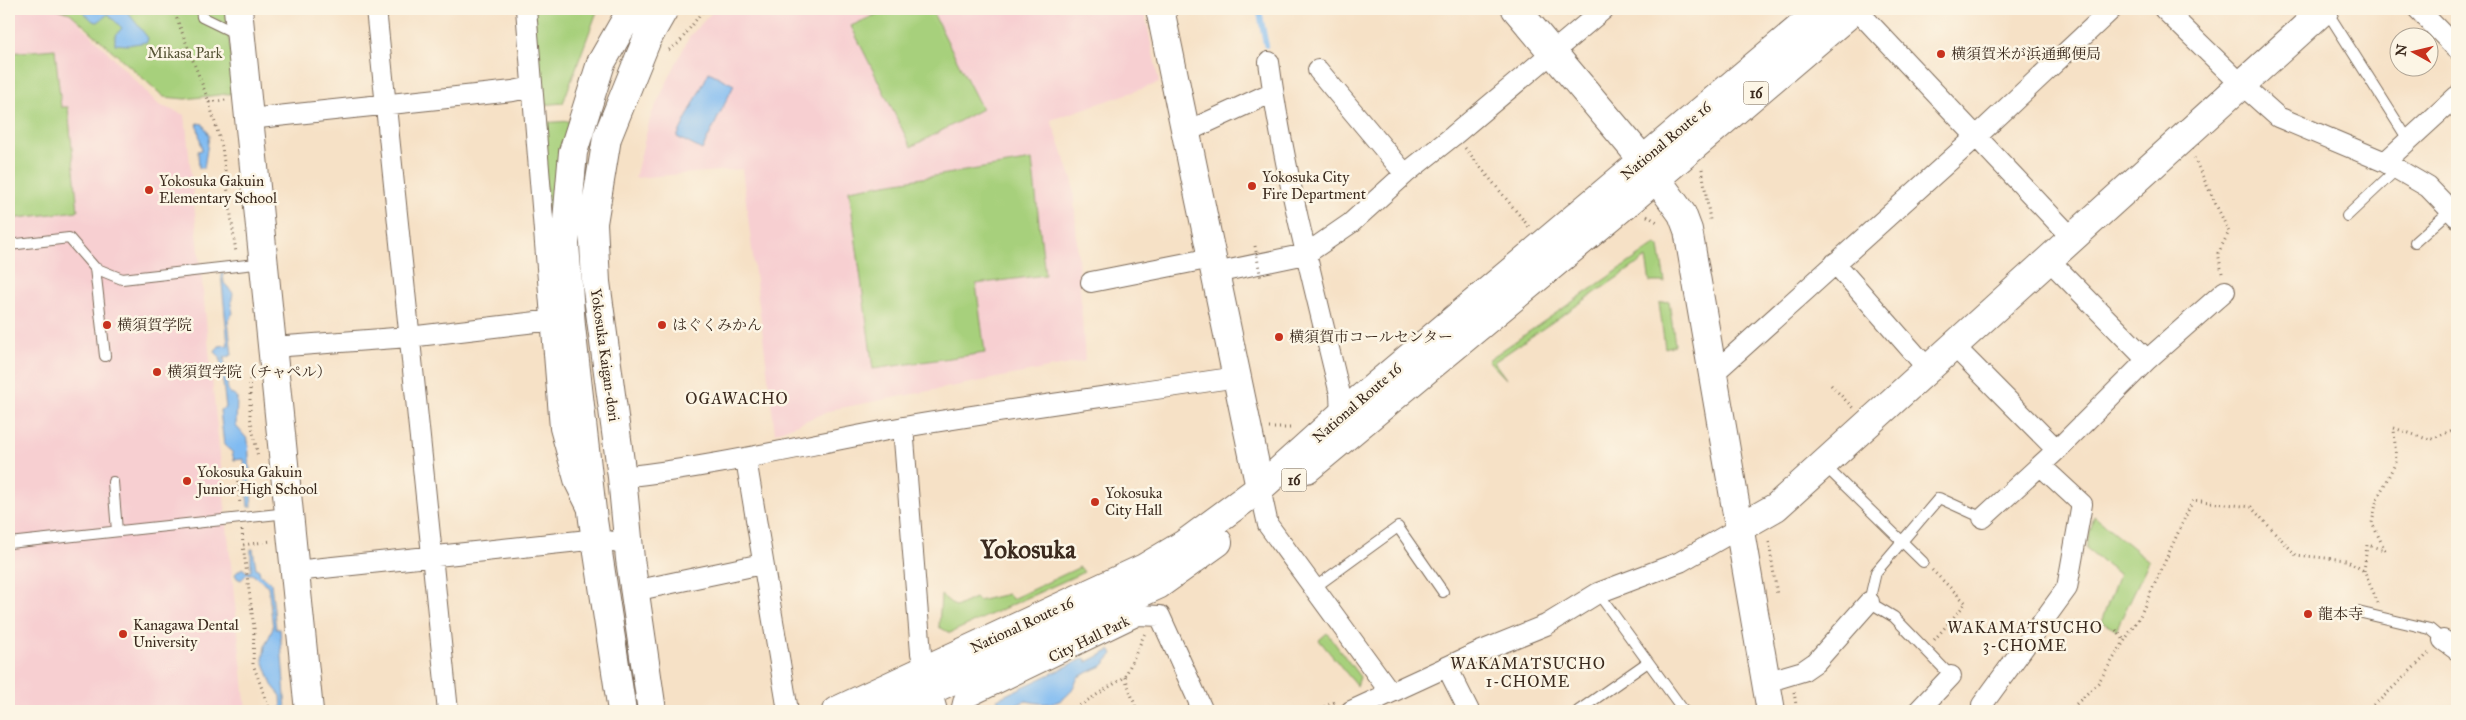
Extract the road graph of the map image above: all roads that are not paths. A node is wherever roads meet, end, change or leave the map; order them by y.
1 (201, 9) edge
2 (238, 9) edge
3 (376, 9) edge
4 (526, 9) edge
5 (632, 9) edge
6 (1160, 9) edge
7 (1516, 9) edge
8 (1604, 9) edge
9 (1822, 9) edge
10 (1856, 9) edge
11 (2112, 9) edge
12 (2164, 9) edge
13 (2325, 9) edge
14 (2418, 9) edge
15 (661, 10) edge
16 (240, 36) junction
17 (2457, 49) edge
18 (1552, 52) junction
19 (1269, 62) dead end
20 (1318, 70) dead end
21 (2241, 84) junction
22 (532, 87) junction
23 (1273, 92) junction
24 (2457, 96) edge
25 (386, 105) junction
26 (249, 119) junction
27 (1186, 132) junction
28 (1977, 136) junction
29 (2409, 141) junction
30 (2391, 166) junction
31 (1650, 169) junction
32 (1405, 174) junction
33 (2454, 214) edge
34 (2347, 216) dead end
35 (2071, 237) junction
36 (2415, 242) dead end
37 (9, 245) edge
38 (1306, 254) junction
39 (2048, 259) junction
40 (251, 263) junction
41 (1835, 263) junction
42 (1214, 266) junction
43 (95, 268) junction
44 (1091, 282) dead end
45 (2225, 291) road end
46 (553, 320) junction
47 (409, 337) junction
48 (1953, 345) junction
49 (273, 347) junction
50 (105, 356) dead end
51 (2147, 360) junction
52 (1928, 368) junction
53 (1714, 373) junction
54 (1237, 377) junction
55 (1341, 415) junction
56 (903, 427) junction
57 (2058, 450) junction
58 (746, 459) junction
59 (1823, 464) junction
60 (2041, 466) junction
61 (622, 477) junction
62 (113, 482) dead end
63 (1262, 497) junction
64 (289, 513) junction
65 (1983, 518) joint
66 (1739, 528) junction
67 (596, 529) junction
68 (117, 531) junction
69 (1900, 540) junction
70 (9, 543) edge
71 (628, 545) junction
72 (432, 557) junction
73 (1924, 562) road end
74 (762, 564) junction
75 (295, 571) junction
76 (1158, 585) junction
77 (1314, 588) junction
78 (634, 591) junction
79 (1443, 592) dead end
80 (1598, 593) junction
81 (1869, 602) junction
82 (2358, 612) dead end
83 (2450, 645) edge
84 (1648, 662) junction
85 (1447, 667) junction
86 (1950, 676) joint
87 (1778, 678) junction
88 (931, 691) edge
89 (1390, 692) junction
90 (309, 711) edge
91 (448, 711) edge
92 (622, 711) edge
93 (652, 711) edge
94 (788, 711) edge
95 (836, 711) edge
96 (886, 711) edge
97 (961, 711) edge
98 (1203, 711) edge
99 (1208, 711) edge
100 (1351, 711) edge
101 (1469, 711) edge
102 (1578, 711) edge
103 (1684, 711) edge
104 (1771, 711) edge
105 (1918, 711) edge
106 (1983, 711) edge

1 - 16 lane
2 - 16 main road
3 - 25 street
4 - 22 street
5 - 67 main road, Yokosuka Kaigan-dori
6 - 27 main road
7 - 18 main road
8 - 18 street
9 - 31 main road, National Route 16 / 16
10 - 28 street
10 - 31 main road, National Route 16 / 16
11 - 28 street
12 - 21 street
13 - 21 main road
13 - 29 lane
14 - 17 street
15 - 61 main road, Yokosuka Kaigan-dori
16 - 26 main road
18 - 31 main road
18 - 32 street
19 - 23 street
20 - 32 street
21 - 30 street
21 - 35 main road
22 - 25 street
22 - 46 street
23 - 27 street
23 - 38 street
24 - 29 street
25 - 26 street
25 - 47 street
26 - 40 main road
27 - 42 main road
28 - 35 street
28 - 41 street
29 - 30 street
30 - 33 street
30 - 34 lane
31 - 53 main road
31 - 55 main road, National Route 16 / 16
31 - 63 main road, National Route 16 / 16
32 - 38 street
33 - 36 lane
35 - 39 main road
37 - 43 lane
38 - 42 street
38 - 55 street
39 - 48 main road
39 - 51 street
40 - 43 lane
40 - 49 main road
41 - 52 street
41 - 53 street
42 - 44 street
42 - 54 main road
43 - 50 lane
45 - 51 street
46 - 47 street
46 - 67 street
47 - 49 street
47 - 72 street
48 - 52 main road
48 - 57 street
49 - 64 main road
51 - 57 street
52 - 59 main road
53 - 66 main road
54 - 56 street
54 - 63 main road
55 - 63 main road, National Route 16 / 16
56 - 58 street
56 - 88 street
57 - 60 street
58 - 61 street
58 - 74 street
59 - 66 main road
59 - 69 lane
60 - 65 street
60 - 106 street
61 - 71 main road, Yokosuka Kaigan-dori
62 - 68 lane
63 - 76 main road, National Route 16 / 16
63 - 77 street
63 - 88 main road, National Route 16 / 16
64 - 68 lane
64 - 75 main road
65 - 69 lane
66 - 80 street
66 - 87 main road
67 - 71 street
67 - 72 street
67 - 92 main road, Yokosuka Kaigan-dori
68 - 70 lane
69 - 73 lane
69 - 81 lane
71 - 78 main road, Yokosuka Kaigan-dori
72 - 75 street
72 - 91 street
74 - 78 street
74 - 94 street
75 - 90 main road
76 - 88 main road, National Route 16 / 16
76 - 99 street
77 - 79 lane
77 - 89 street
78 - 93 main road, Yokosuka Kaigan-dori
80 - 84 lane
80 - 85 street
81 - 86 lane
81 - 87 street
82 - 83 lane
84 - 102 lane
84 - 103 lane
85 - 89 street
85 - 101 street
86 - 105 street
87 - 104 main road
88 - 95 main road, National Route 16 / 16
88 - 96 main road, National Route 16 / 16
89 - 100 street
97 - 98 street, City Hall Park

